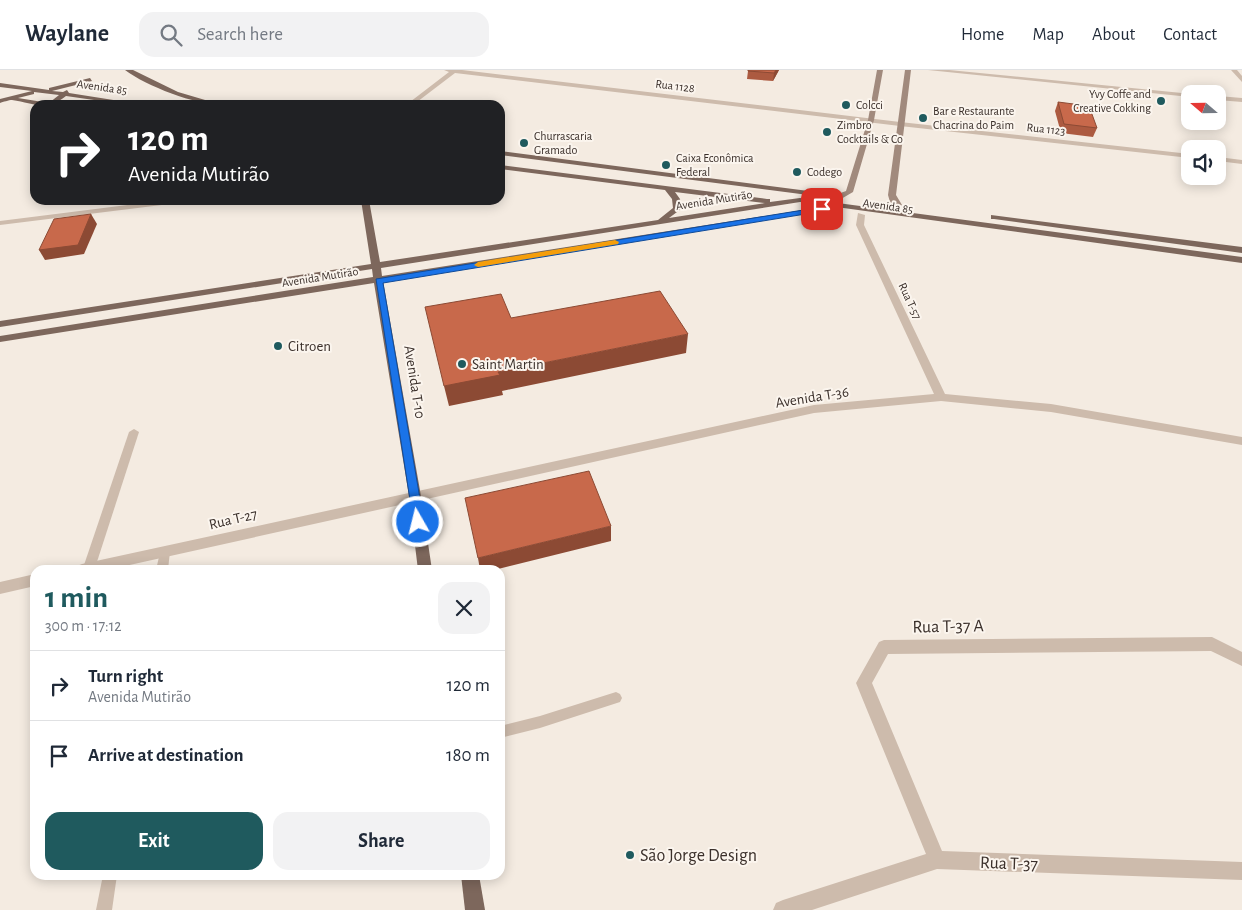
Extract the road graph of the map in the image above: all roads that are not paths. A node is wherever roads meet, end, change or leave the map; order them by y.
1 (128, 70) edge
2 (452, 70) edge
3 (880, 70) edge
4 (908, 70) edge
5 (930, 70) edge
6 (1234, 70) edge
7 (95, 76) dead end
8 (90, 80) junction
9 (1242, 80) edge
10 (0, 85) edge
11 (41, 91) junction
12 (64, 94) junction
13 (1181, 94) edge
14 (2, 99) edge
15 (1226, 99) edge
16 (56, 100) edge
17 (107, 100) edge
18 (201, 100) edge
19 (415, 100) edge
20 (1242, 100) edge
21 (30, 102) edge
22 (871, 120) junction
23 (900, 124) junction
24 (505, 154) edge
25 (1181, 155) edge
26 (1226, 160) edge
27 (1242, 162) edge
28 (505, 168) edge
29 (666, 187) junction
30 (838, 197) junction
31 (779, 203) junction
32 (146, 205) edge
33 (365, 205) edge
34 (898, 205) junction
35 (822, 209) junction
36 (861, 215) junction
37 (659, 222) junction
38 (0, 223) edge
39 (1242, 250) edge
40 (1242, 260) edge
41 (376, 266) junction
42 (1242, 267) edge
43 (378, 281) junction
44 (0, 324) edge
45 (0, 339) edge
46 (941, 397) junction
47 (134, 432) dead end
48 (1242, 442) edge
49 (415, 496) junction
50 (392, 500) joint
51 (165, 551) junction
52 (87, 565) edge
53 (104, 565) edge
54 (163, 565) edge
55 (424, 565) edge
56 (30, 581) edge
57 (0, 588) edge
58 (1242, 659) edge
59 (616, 698) dead end
60 (505, 731) edge
61 (937, 860) junction
62 (1242, 871) edge
63 (109, 880) edge
64 (471, 880) edge
65 (104, 910) edge
66 (476, 910) edge
67 (783, 910) edge

1 - 18 main road
2 - 19 street
2 - 22 street, Rua 1128
3 - 22 main road
4 - 23 main road
5 - 13 street
6 - 9 street
7 - 8 main road
8 - 11 main road
8 - 12 main road
10 - 11 main road, Avenida 85
11 - 12 main road, Avenida 85
11 - 14 main road
12 - 16 main road
12 - 17 main road, Avenida 85
14 - 21 main road
15 - 20 street
22 - 23 street, Rua 1128
22 - 30 main road
23 - 25 street, Rua 1123
23 - 34 main road
24 - 30 main road, Avenida 85
26 - 27 street
28 - 29 main road, Avenida 85
29 - 31 main road, Avenida 85
29 - 37 main road
30 - 34 main road, Avenida 85
31 - 35 main road, Avenida 85
31 - 37 main road, Avenida Mutirão
31 - 40 main road
32 - 38 street
33 - 41 main road, Avenida T-10
34 - 39 main road, Avenida 85
35 - 36 main road, Avenida 85
35 - 43 main road, Avenida Mutirão
36 - 42 main road, Avenida 85
36 - 46 street, Rua T-57
37 - 41 main road, Avenida Mutirão
41 - 43 main road, Avenida T-10
41 - 44 main road, Avenida Mutirão
43 - 45 main road, Avenida Mutirão
43 - 49 main road, Avenida T-10
46 - 48 street, Avenida T-36
46 - 49 street, Avenida T-36
47 - 52 lane
49 - 50 street, Avenida T-36
49 - 55 main road, Avenida T-10
50 - 51 street, Rua T-27
51 - 53 street, Rua T-27
51 - 54 lane
56 - 57 street
58 - 61 street, Rua T-37 A
59 - 60 lane
61 - 62 street, Rua T-37
61 - 67 street, Rua T-37
63 - 65 lane
64 - 66 main road

